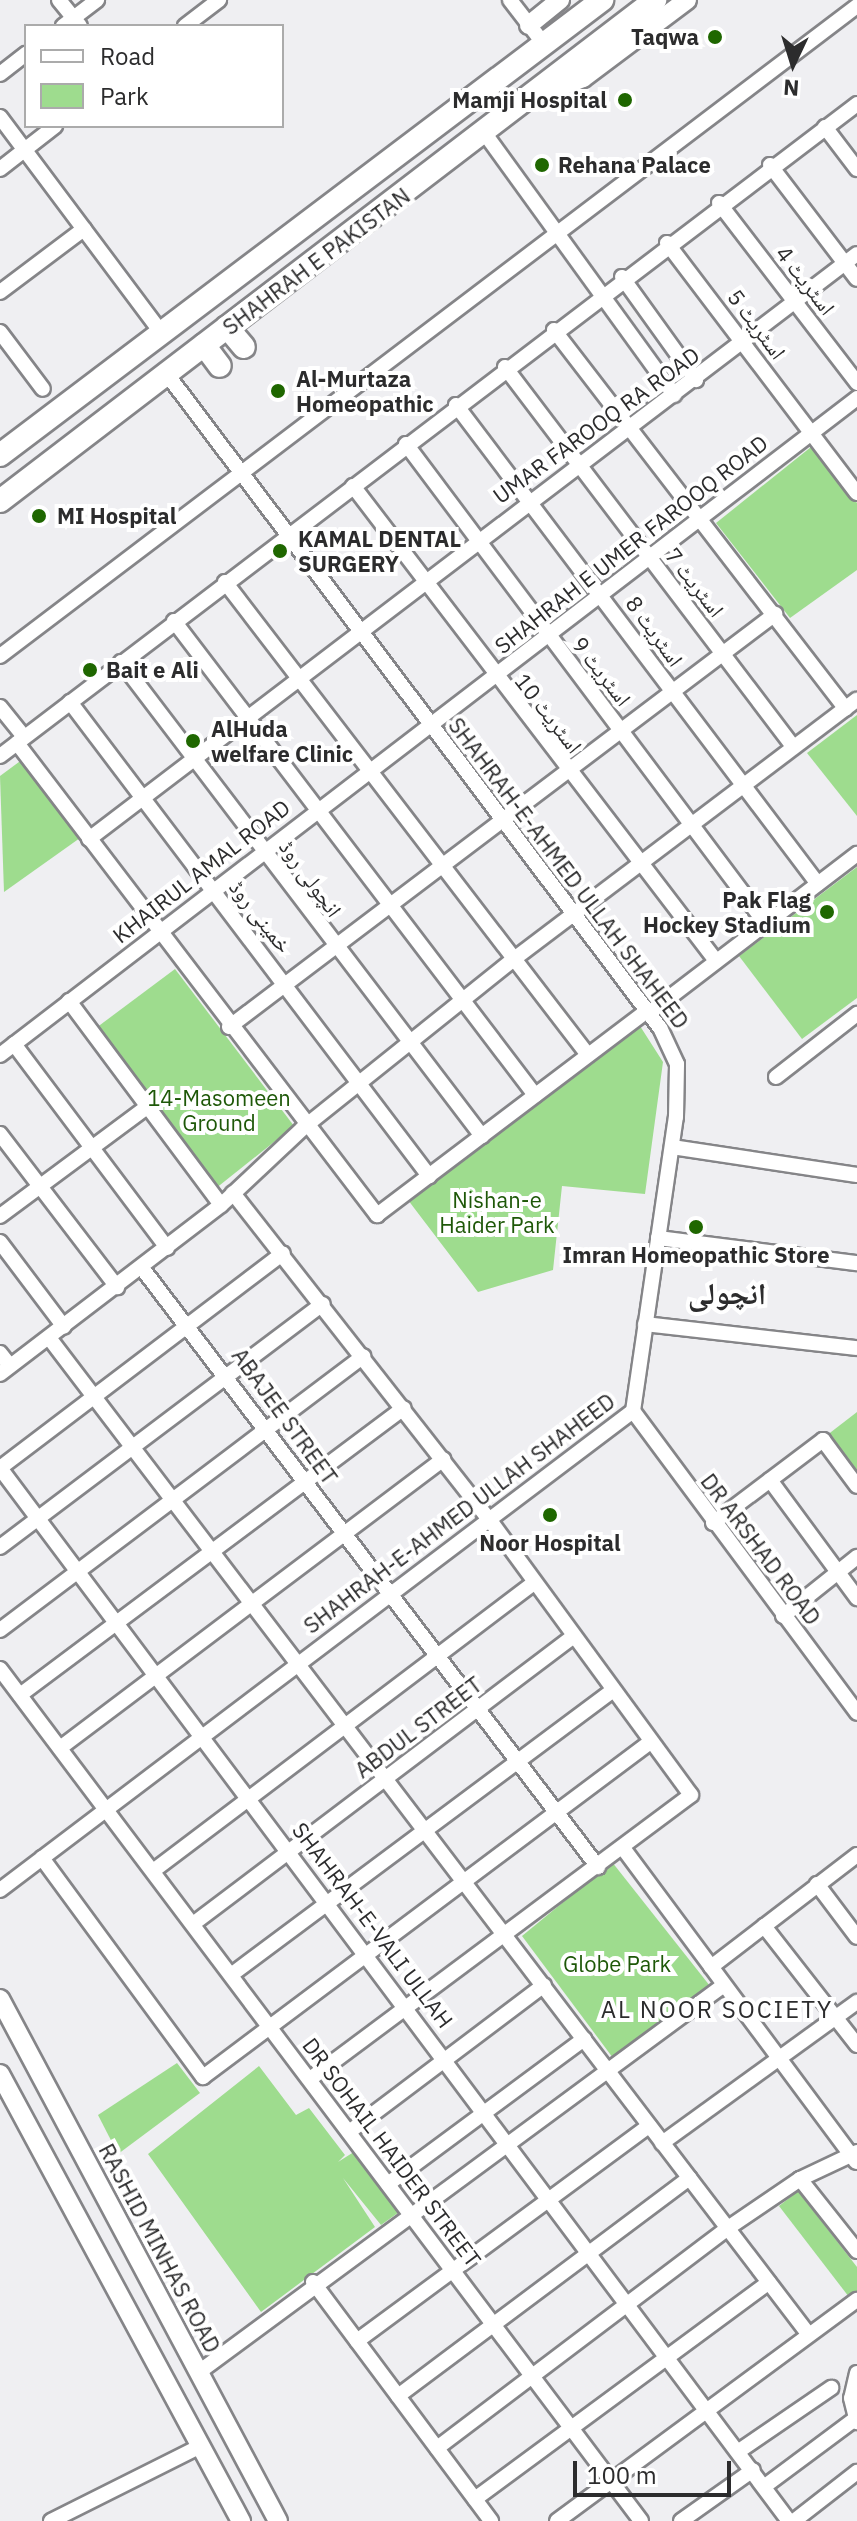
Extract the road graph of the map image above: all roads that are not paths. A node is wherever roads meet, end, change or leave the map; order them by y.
1 (59, 0) edge
2 (97, 0) edge
3 (510, 0) edge
4 (560, 0) edge
5 (602, 0) edge
6 (655, 0) edge
7 (687, 0) edge
8 (213, 2) edge
9 (857, 6) edge
10 (72, 23) edge
11 (187, 24) edge
12 (529, 25) junction
13 (544, 44) junction
14 (24, 56) edge
15 (0, 74) edge
16 (531, 98) junction
17 (857, 104) edge
18 (0, 117) edge
19 (825, 127) junction
20 (52, 128) edge
21 (486, 135) junction
22 (25, 149) junction
23 (770, 165) junction
24 (0, 169) edge
25 (857, 169) edge
26 (719, 203) junction
27 (84, 229) junction
28 (559, 230) junction
29 (667, 243) junction
30 (857, 254) edge
31 (844, 263) junction
32 (622, 277) junction
33 (857, 279) edge
34 (604, 291) junction
35 (0, 292) edge
36 (796, 302) junction
37 (227, 327) junction
38 (554, 330) junction
39 (0, 332) edge
40 (163, 335) junction
41 (743, 343) junction
42 (204, 345) junction
43 (244, 347) dead end
44 (220, 366) dead end
45 (505, 367) junction
46 (166, 373) junction
47 (696, 380) junction
48 (857, 383) edge
49 (43, 389) dead end
50 (674, 395) junction
51 (857, 398) edge
52 (67, 405) junction
53 (456, 405) junction
54 (630, 427) junction
55 (812, 432) junction
56 (406, 444) junction
57 (0, 455) edge
58 (61, 456) junction
59 (578, 465) junction
60 (0, 468) edge
61 (239, 471) junction
62 (353, 486) junction
63 (0, 491) edge
64 (857, 493) edge
65 (0, 501) edge
66 (529, 501) junction
67 (701, 516) junction
68 (287, 534) junction
69 (476, 539) junction
70 (646, 556) junction
71 (425, 580) junction
72 (225, 582) junction
73 (601, 595) junction
74 (775, 614) junction
75 (174, 621) junction
76 (359, 629) junction
77 (547, 637) junction
78 (722, 653) junction
79 (0, 656) edge
80 (121, 662) junction
81 (299, 676) junction
82 (494, 677) junction
83 (671, 689) junction
84 (70, 702) junction
85 (852, 704) edge
86 (0, 707) edge
87 (244, 718) junction
88 (429, 722) junction
89 (621, 731) junction
90 (20, 740) junction
91 (793, 747) junction
92 (0, 756) edge
93 (193, 758) junction
94 (368, 769) junction
95 (566, 772) junction
96 (743, 785) junction
97 (143, 798) junction
98 (315, 811) junction
99 (502, 820) junction
100 (691, 826) junction
101 (89, 839) junction
102 (264, 850) junction
103 (857, 854) edge
104 (641, 866) junction
105 (442, 867) junction
106 (818, 884) junction
107 (212, 890) junction
108 (391, 909) junction
109 (576, 914) junction
110 (766, 924) junction
111 (160, 931) junction
112 (336, 949) junction
113 (514, 959) junction
114 (716, 961) junction
115 (287, 985) junction
116 (69, 1001) junction
117 (463, 1002) junction
118 (648, 1012) junction
119 (857, 1014) edge
120 (229, 1027) junction
121 (409, 1043) junction
122 (14, 1044) junction
123 (0, 1055) edge
124 (588, 1055) junction
125 (776, 1077) dead end
126 (358, 1083) junction
127 (535, 1095) junction
128 (144, 1109) junction
129 (303, 1128) junction
130 (0, 1134) edge
131 (482, 1136) junction
132 (672, 1147) junction
133 (91, 1148) junction
134 (857, 1175) edge
135 (429, 1176) junction
136 (39, 1188) junction
137 (233, 1193) junction
138 (221, 1205) junction
139 (0, 1216) edge
140 (658, 1238) junction
141 (0, 1242) edge
142 (167, 1248) junction
143 (283, 1253) junction
144 (857, 1263) edge
145 (142, 1268) junction
146 (117, 1287) junction
147 (323, 1304) junction
148 (189, 1324) junction
149 (645, 1324) junction
150 (64, 1327) junction
151 (50, 1339) junction
152 (857, 1348) edge
153 (0, 1353) edge
154 (363, 1356) junction
155 (5, 1370) edge
156 (230, 1378) junction
157 (94, 1396) junction
158 (403, 1408) junction
159 (633, 1411) junction
160 (264, 1428) junction
161 (134, 1449) junction
162 (443, 1459) junction
163 (0, 1468) edge
164 (770, 1480) junction
165 (305, 1482) junction
166 (857, 1486) edge
167 (172, 1500) junction
168 (39, 1519) junction
169 (489, 1519) junction
170 (713, 1523) junction
171 (344, 1533) junction
172 (0, 1547) edge
173 (212, 1553) junction
174 (857, 1557) edge
175 (78, 1571) junction
176 (837, 1572) junction
177 (534, 1583) junction
178 (388, 1594) junction
179 (857, 1598) edge
180 (251, 1606) junction
181 (783, 1616) junction
182 (118, 1624) junction
183 (0, 1630) edge
184 (573, 1637) junction
185 (437, 1656) junction
186 (297, 1665) junction
187 (0, 1669) edge
188 (159, 1677) junction
189 (612, 1691) junction
190 (20, 1695) junction
191 (856, 1708) edge
192 (477, 1710) junction
193 (344, 1726) junction
194 (204, 1736) junction
195 (649, 1743) junction
196 (60, 1748) junction
197 (515, 1760) junction
198 (386, 1780) junction
199 (250, 1798) junction
200 (107, 1810) junction
201 (557, 1813) junction
202 (427, 1832) junction
203 (623, 1848) junction
204 (290, 1852) junction
205 (857, 1855) edge
206 (42, 1858) junction
207 (598, 1867) junction
208 (153, 1871) junction
209 (467, 1884) junction
210 (817, 1884) junction
211 (0, 1890) edge
212 (328, 1902) junction
213 (193, 1924) junction
214 (764, 1926) junction
215 (506, 1933) junction
216 (857, 1937) edge
217 (369, 1956) junction
218 (711, 1967) junction
219 (231, 1975) junction
220 (544, 1985) junction
221 (724, 1985) junction
222 (0, 1999) edge
223 (857, 2002) edge
224 (409, 2009) junction
225 (836, 2017) junction
226 (269, 2026) junction
227 (584, 2039) junction
228 (857, 2045) edge
229 (782, 2056) junction
230 (446, 2059) junction
231 (606, 2069) junction
232 (0, 2074) edge
233 (310, 2079) junction
234 (486, 2112) junction
235 (649, 2126) junction
236 (349, 2132) junction
237 (507, 2140) junction
238 (662, 2143) junction
239 (855, 2157) edge
240 (689, 2178) junction
241 (800, 2179) junction
242 (388, 2184) junction
243 (551, 2199) junction
244 (409, 2212) junction
245 (728, 2228) junction
246 (590, 2250) junction
247 (857, 2251) edge
248 (454, 2270) junction
249 (313, 2282) junction
250 (769, 2282) junction
251 (857, 2300) edge
252 (629, 2303) junction
253 (494, 2324) junction
254 (809, 2335) junction
255 (357, 2341) junction
256 (667, 2354) junction
257 (199, 2372) junction
258 (857, 2373) edge
259 (532, 2374) junction
260 (831, 2388) dead end
261 (398, 2396) junction
262 (707, 2410) junction
263 (856, 2421) edge
264 (571, 2426) junction
265 (201, 2446) junction
266 (437, 2448) junction
267 (739, 2451) junction
268 (753, 2470) junction
269 (857, 2472) edge
270 (612, 2480) junction
271 (765, 2486) junction
272 (475, 2499) junction
273 (51, 2521) edge
274 (241, 2521) edge
275 (278, 2521) edge
276 (491, 2521) edge
277 (557, 2521) edge
278 (641, 2521) edge
279 (681, 2521) edge
280 (791, 2521) edge

1 - 10 street
2 - 10 street
3 - 12 street
4 - 12 main road
5 - 13 highway, SHAHRAH E PAKISTAN
6 - 16 highway, SHAHRAH E PAKISTAN
7 - 16 main road
8 - 11 street
9 - 28 street
12 - 13 street
13 - 40 highway, SHAHRAH E PAKISTAN
14 - 15 street
16 - 21 highway, SHAHRAH E PAKISTAN
17 - 19 street
18 - 22 street
19 - 23 street
19 - 25 street
20 - 22 street
21 - 28 street
21 - 37 highway, SHAHRAH E PAKISTAN
22 - 24 street
22 - 27 street
23 - 26 street
23 - 31 street
26 - 29 street
26 - 36 street, اسٹریٹ 4
27 - 35 street
27 - 40 street
28 - 34 street
28 - 61 street
29 - 32 street
29 - 41 street, اسٹریٹ 5
30 - 31 street, UMAR FAROOQ RA ROAD
31 - 33 street
31 - 36 street, UMAR FAROOQ RA ROAD
32 - 34 street
32 - 47 street
34 - 38 street
34 - 50 street
36 - 41 street, UMAR FAROOQ RA ROAD
36 - 48 street, اسٹریٹ 4
37 - 42 highway, SHAHRAH E PAKISTAN
37 - 43 highway
38 - 45 street
38 - 54 street
39 - 49 street
40 - 52 highway, SHAHRAH E PAKISTAN
41 - 47 street, UMAR FAROOQ RA ROAD
41 - 55 street, اسٹریٹ 5
42 - 44 highway
42 - 46 highway, SHAHRAH E PAKISTAN
45 - 53 street
45 - 59 street, اسٹریٹ 7
46 - 58 highway, SHAHRAH E PAKISTAN
46 - 61 street, SHAHRAH-E-AHMED ULLAH SHAHEED
47 - 50 street, UMAR FAROOQ RA ROAD
50 - 54 street, UMAR FAROOQ RA ROAD
51 - 55 street, SHAHRAH E UMER FAROOQ ROAD
52 - 57 highway, SHAHRAH E PAKISTAN
52 - 60 highway
53 - 56 street
53 - 66 street, اسٹریٹ 8
54 - 59 street, UMAR FAROOQ RA ROAD
54 - 67 street
55 - 64 street, اسٹریٹ 5
55 - 67 street, SHAHRAH E UMER FAROOQ ROAD
56 - 62 street
56 - 69 street, اسٹریٹ 9
58 - 63 highway
58 - 65 highway, SHAHRAH E PAKISTAN
59 - 66 street, UMAR FAROOQ RA ROAD
59 - 70 street, اسٹریٹ 7
61 - 68 street, SHAHRAH-E-AHMED ULLAH SHAHEED
61 - 79 street
62 - 68 street
62 - 71 street, اسٹریٹ 10
66 - 69 street, UMAR FAROOQ RA ROAD
66 - 73 street, اسٹریٹ 8
67 - 70 street, SHAHRAH E UMER FAROOQ ROAD
67 - 74 street
68 - 72 street
68 - 76 street, SHAHRAH-E-AHMED ULLAH SHAHEED
69 - 71 street, UMAR FAROOQ RA ROAD
69 - 77 street, اسٹریٹ 9
70 - 73 street, SHAHRAH E UMER FAROOQ ROAD
70 - 78 street, اسٹریٹ 7
71 - 76 street, UMAR FAROOQ RA ROAD
71 - 82 street, اسٹریٹ 10
72 - 75 street
72 - 81 street
73 - 77 street, SHAHRAH E UMER FAROOQ ROAD
73 - 83 street, اسٹریٹ 8
74 - 78 street
74 - 85 street
75 - 80 street
75 - 87 street
76 - 81 street, UMAR FAROOQ RA ROAD
76 - 88 street, SHAHRAH-E-AHMED ULLAH SHAHEED
77 - 82 street, SHAHRAH E UMER FAROOQ ROAD
77 - 89 street, اسٹریٹ 9
78 - 83 street
78 - 91 street, اسٹریٹ 7
80 - 84 street
80 - 93 street, انچولی روڈ
81 - 87 street, UMAR FAROOQ RA ROAD
81 - 94 street
82 - 88 street, SHAHRAH E UMER FAROOQ ROAD
82 - 95 street, اسٹریٹ 10
83 - 89 street
83 - 96 street, اسٹریٹ 8
84 - 90 street
84 - 97 street, خمینی روڈ
85 - 91 street
86 - 90 street
87 - 93 street, UMAR FAROOQ RA ROAD
87 - 98 street
88 - 94 street, KHAIRUL AMAL ROAD
88 - 99 street, SHAHRAH-E-AHMED ULLAH SHAHEED
89 - 95 street
89 - 100 street, اسٹریٹ 9
90 - 92 street
90 - 101 street
91 - 96 street
93 - 97 street, UMAR FAROOQ RA ROAD
93 - 102 street, انچولی روڈ
94 - 98 street, KHAIRUL AMAL ROAD
94 - 105 street
95 - 99 street
95 - 104 street, اسٹریٹ 10
96 - 100 street
96 - 106 street, اسٹریٹ 8
97 - 101 street, UMAR FAROOQ RA ROAD
97 - 107 street, خمینی روڈ
98 - 102 street, KHAIRUL AMAL ROAD
98 - 108 street
99 - 105 street
99 - 109 street, SHAHRAH-E-AHMED ULLAH SHAHEED
100 - 104 street
100 - 110 street, اسٹریٹ 9
101 - 111 street
102 - 107 street, KHAIRUL AMAL ROAD
102 - 112 street, انچولی روڈ
103 - 106 street
104 - 109 street
104 - 114 street, اسٹریٹ 10
105 - 108 street
105 - 113 street
106 - 110 street
107 - 111 street, KHAIRUL AMAL ROAD
107 - 115 street, خمینی روڈ
108 - 112 street
108 - 117 street
109 - 113 street
109 - 118 street, SHAHRAH-E-AHMED ULLAH SHAHEED
110 - 114 street
111 - 116 street, KHAIRUL AMAL ROAD
111 - 120 street
112 - 115 street
112 - 121 street, انچولی روڈ
113 - 117 street
113 - 124 street
114 - 118 street
115 - 120 street
115 - 126 street, خمینی روڈ
116 - 122 street, KHAIRUL AMAL ROAD
116 - 128 street
117 - 121 street
117 - 127 street
118 - 124 street
118 - 132 street, SHAHRAH-E-AHMED ULLAH SHAHEED
119 - 125 street
120 - 129 street
121 - 126 street
121 - 131 street, انچولی روڈ
122 - 123 street, KHAIRUL AMAL ROAD
122 - 133 street
124 - 127 street
126 - 129 street
126 - 135 street, خمینی روڈ
127 - 131 street
128 - 133 street
128 - 138 street
129 - 135 street
129 - 137 street
130 - 136 street
131 - 135 street
132 - 134 street
132 - 140 street, SHAHRAH-E-AHMED ULLAH SHAHEED
133 - 136 street
133 - 142 street
136 - 139 street
136 - 146 street
137 - 138 street
137 - 143 street
138 - 142 street
140 - 144 street
140 - 149 street, SHAHRAH-E-AHMED ULLAH SHAHEED
141 - 150 street
142 - 145 street
143 - 147 street
143 - 148 street
145 - 146 street
145 - 148 street, ABAJEE STREET
146 - 150 street
147 - 154 street
147 - 156 street
148 - 156 street, ABAJEE STREET
148 - 157 street
149 - 152 street
149 - 159 street, SHAHRAH-E-AHMED ULLAH SHAHEED
150 - 151 street
151 - 155 street
151 - 157 street
153 - 155 street
154 - 158 street
154 - 160 street
156 - 160 street, ABAJEE STREET
156 - 161 street
157 - 161 street
157 - 163 street
158 - 162 street
158 - 165 street
159 - 169 street, SHAHRAH-E-AHMED ULLAH SHAHEED
159 - 170 street, DR ARSHAD ROAD
160 - 165 street, ABAJEE STREET
160 - 167 street
161 - 167 street
161 - 168 street
162 - 169 street
162 - 171 street
163 - 168 street, SHAHRAH-E-VALI ULLAH
164 - 166 street
164 - 170 street
164 - 176 street
165 - 171 street, ABAJEE STREET
165 - 173 street
167 - 173 street
167 - 175 street
168 - 172 street
168 - 175 street, SHAHRAH-E-VALI ULLAH
169 - 177 street
169 - 178 street, SHAHRAH-E-AHMED ULLAH SHAHEED
170 - 181 street, DR ARSHAD ROAD
171 - 178 street, ABAJEE STREET
171 - 180 street
173 - 180 street
173 - 182 street
174 - 176 street
175 - 182 street, SHAHRAH-E-VALI ULLAH
175 - 183 street
176 - 179 street
176 - 181 street
177 - 184 street
177 - 185 street
178 - 185 street, ABAJEE STREET
178 - 186 street, SHAHRAH-E-AHMED ULLAH SHAHEED
180 - 186 street
180 - 188 street
181 - 191 street, DR ARSHAD ROAD
182 - 188 street, SHAHRAH-E-VALI ULLAH
182 - 190 street
184 - 189 street
184 - 192 street, ABDUL STREET
185 - 192 street, ABAJEE STREET
185 - 193 street
186 - 193 street
186 - 194 street, SHAHRAH-E-AHMED ULLAH SHAHEED
187 - 190 street, DR SOHAIL HAIDER STREET
188 - 194 street, SHAHRAH-E-VALI ULLAH
188 - 196 street
189 - 195 street
189 - 197 street
190 - 196 street, DR SOHAIL HAIDER STREET
192 - 197 street, ABAJEE STREET
192 - 198 street, ABDUL STREET
193 - 198 street
193 - 199 street
194 - 199 street, SHAHRAH-E-VALI ULLAH
194 - 200 street, SHAHRAH-E-AHMED ULLAH SHAHEED
195 - 201 street
195 - 203 street
196 - 200 street, DR SOHAIL HAIDER STREET
197 - 201 street, ABAJEE STREET
197 - 202 street
198 - 202 street
198 - 204 street, ABDUL STREET
199 - 204 street, SHAHRAH-E-VALI ULLAH
199 - 208 street
200 - 206 street, SHAHRAH-E-AHMED ULLAH SHAHEED
200 - 208 street, DR SOHAIL HAIDER STREET
201 - 207 street, ABAJEE STREET
201 - 209 street
202 - 209 street
202 - 212 street
203 - 207 street
203 - 218 street
204 - 212 street, SHAHRAH-E-VALI ULLAH
204 - 213 street, ABDUL STREET
205 - 210 street
206 - 211 street, SHAHRAH-E-AHMED ULLAH SHAHEED
206 - 226 street
207 - 215 street
208 - 213 street, DR SOHAIL HAIDER STREET
209 - 215 street
209 - 217 street
210 - 214 street
210 - 216 street
212 - 217 street, SHAHRAH-E-VALI ULLAH
212 - 219 street
213 - 219 street, DR SOHAIL HAIDER STREET
214 - 218 street
214 - 225 street
215 - 220 street
215 - 224 street
217 - 224 street, SHAHRAH-E-VALI ULLAH
217 - 226 street
218 - 221 street
219 - 226 street, DR SOHAIL HAIDER STREET
220 - 227 street
220 - 230 street
221 - 229 street
221 - 231 street
222 - 257 main road, RASHID MINHAS ROAD
223 - 225 street
224 - 230 street, SHAHRAH-E-VALI ULLAH
224 - 233 street
225 - 228 street
225 - 229 street
226 - 233 street, DR SOHAIL HAIDER STREET
227 - 231 street
227 - 234 street
229 - 238 street
229 - 239 street
230 - 234 street, SHAHRAH-E-VALI ULLAH
230 - 236 street
231 - 235 street
231 - 237 street
232 - 265 main road
233 - 236 street, DR SOHAIL HAIDER STREET
234 - 237 street, SHAHRAH-E-VALI ULLAH
234 - 242 street
235 - 238 street
235 - 243 street
236 - 242 street, DR SOHAIL HAIDER STREET
237 - 243 street, SHAHRAH-E-VALI ULLAH
237 - 244 street
238 - 240 street
239 - 241 street
240 - 245 street
240 - 246 street
241 - 245 street
241 - 247 street
242 - 244 street, DR SOHAIL HAIDER STREET
243 - 246 street, SHAHRAH-E-VALI ULLAH
243 - 248 street
244 - 248 street, DR SOHAIL HAIDER STREET
244 - 249 street
245 - 250 street
245 - 252 street
246 - 252 street, SHAHRAH-E-VALI ULLAH
246 - 253 street
248 - 253 street, DR SOHAIL HAIDER STREET
248 - 255 street
249 - 255 street
249 - 257 street
250 - 254 street
250 - 256 street
251 - 254 street
252 - 256 street, SHAHRAH-E-VALI ULLAH
252 - 259 street
253 - 259 street, DR SOHAIL HAIDER STREET
253 - 261 street
254 - 262 street
255 - 261 street
256 - 262 street, SHAHRAH-E-VALI ULLAH
256 - 264 street
257 - 275 main road, RASHID MINHAS ROAD
258 - 263 street
259 - 264 street, DR SOHAIL HAIDER STREET
259 - 266 street
260 - 267 street
261 - 266 street
262 - 267 street, SHAHRAH-E-VALI ULLAH
262 - 270 street
263 - 271 street
264 - 270 street, DR SOHAIL HAIDER STREET
264 - 272 street
265 - 273 street
265 - 274 main road
266 - 272 street
267 - 268 street, SHAHRAH-E-VALI ULLAH
268 - 271 street, SHAHRAH-E-VALI ULLAH
268 - 279 street
269 - 280 street
270 - 277 street
270 - 278 street, DR SOHAIL HAIDER STREET
271 - 280 street, SHAHRAH-E-VALI ULLAH
272 - 276 street

